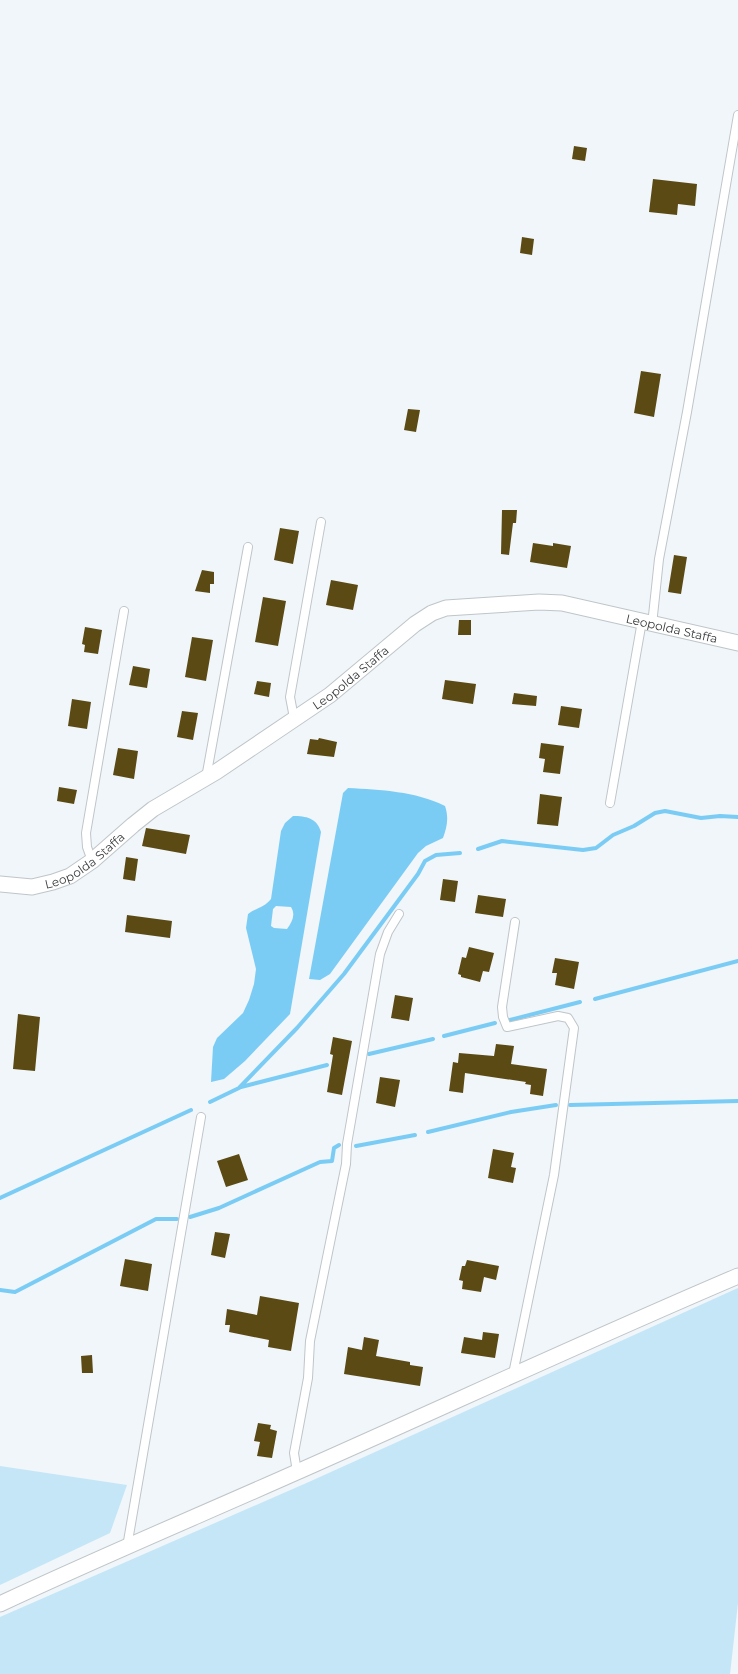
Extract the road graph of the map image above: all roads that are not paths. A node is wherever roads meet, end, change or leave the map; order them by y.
1 (738, 116) edge
2 (321, 522) dead end
3 (248, 547) dead end
4 (124, 611) dead end
5 (647, 623) junction
6 (738, 643) edge
7 (294, 718) junction
8 (206, 778) junction
9 (610, 803) dead end
10 (92, 861) junction
11 (0, 884) edge
12 (399, 914) dead end
13 (515, 922) dead end
14 (201, 1117) dead end
15 (738, 1276) edge
16 (514, 1374) junction
17 (297, 1472) junction
18 (127, 1547) junction
19 (0, 1604) edge

1 - 5 lane
2 - 7 lane
3 - 8 lane
4 - 10 lane
5 - 6 street, Leopolda Staffa
5 - 7 street, Leopolda Staffa
5 - 9 lane
7 - 8 street, Leopolda Staffa
8 - 10 street, Leopolda Staffa
10 - 11 street, Leopolda Staffa
12 - 17 lane
13 - 16 lane
14 - 18 lane
15 - 16 street
16 - 17 street
17 - 18 street
18 - 19 street

